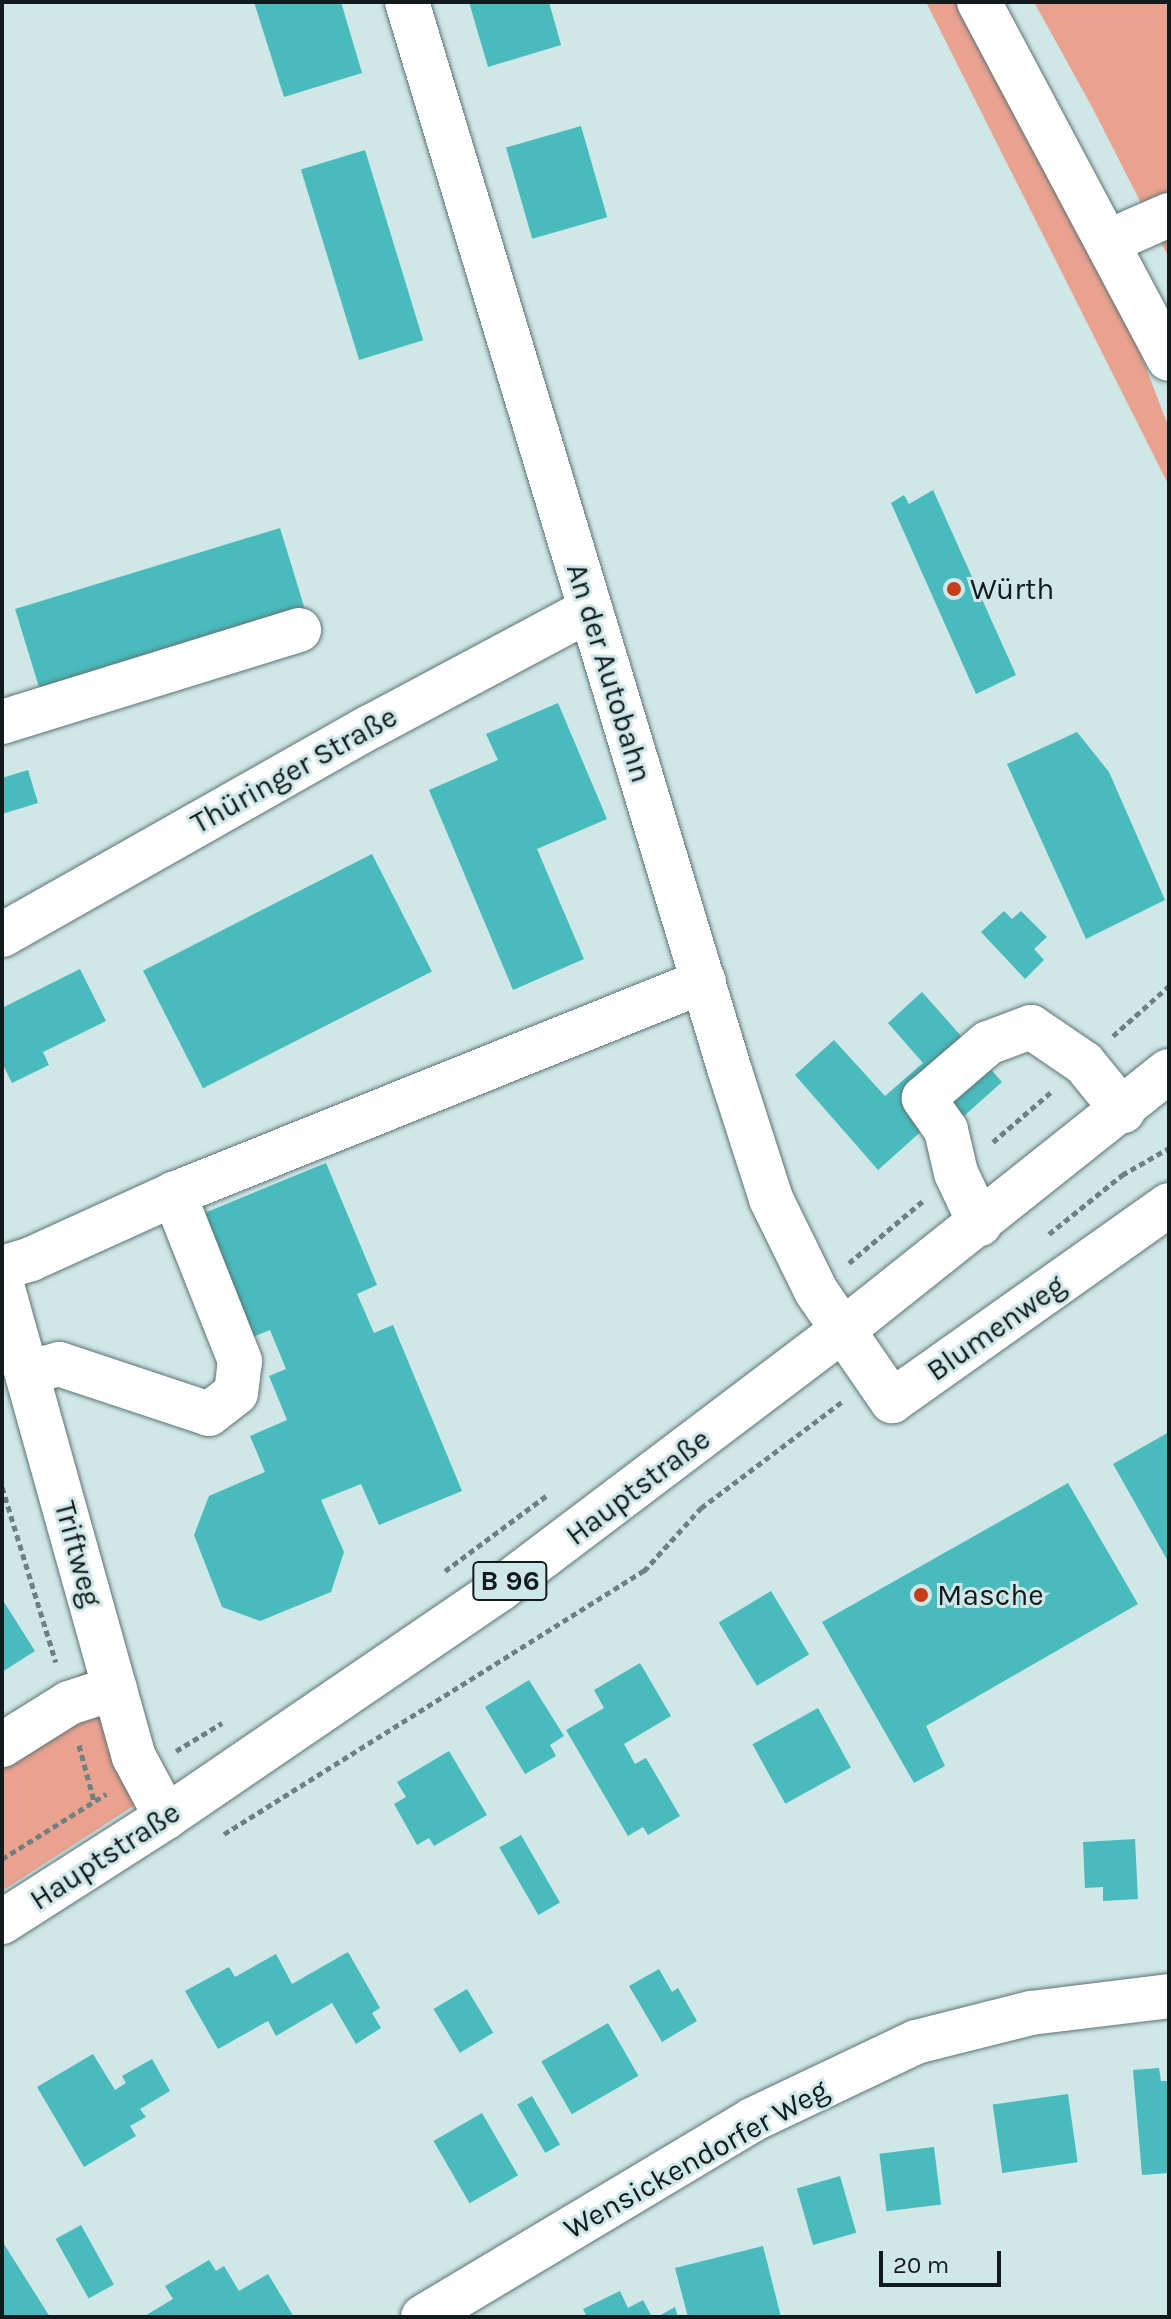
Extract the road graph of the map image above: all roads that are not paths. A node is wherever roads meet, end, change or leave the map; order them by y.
1 (407, 2) edge
2 (979, 2) edge
3 (1004, 2) edge
4 (1169, 215) edge
5 (1128, 233) junction
6 (1169, 310) edge
7 (1169, 359) edge
8 (589, 610) junction
9 (299, 630) dead end
10 (2, 722) edge
11 (2, 935) edge
12 (704, 981) junction
13 (1169, 1071) edge
14 (1123, 1111) junction
15 (174, 1194) junction
16 (1169, 1205) edge
17 (980, 1224) junction
18 (2, 1268) edge
19 (2, 1285) edge
20 (843, 1330) junction
21 (28, 1372) junction
22 (115, 1688) junction
23 (2, 1745) edge
24 (166, 1817) junction
25 (2, 1922) edge
26 (1169, 1996) edge
27 (423, 2317) edge

1 - 8 main road, An der Autobahn
2 - 7 main road
3 - 5 main road
4 - 5 main road
5 - 6 main road
8 - 11 main road, Thüringer Straße
8 - 12 main road, An der Autobahn
9 - 10 main road
12 - 15 main road
12 - 20 main road, An der Autobahn
13 - 14 main road, Hauptstraße / B 96
14 - 17 main road, Hauptstraße / B 96
14 - 17 main road
15 - 18 main road
15 - 21 main road
16 - 20 main road, Blumenweg
17 - 20 main road, Hauptstraße / B 96
19 - 21 main road, Triftweg
20 - 24 main road, Hauptstraße / B 96
21 - 22 main road, Triftweg
22 - 23 main road
22 - 24 main road, Triftweg
24 - 25 main road, Hauptstraße / B 96
26 - 27 main road, Wensickendorfer Weg

